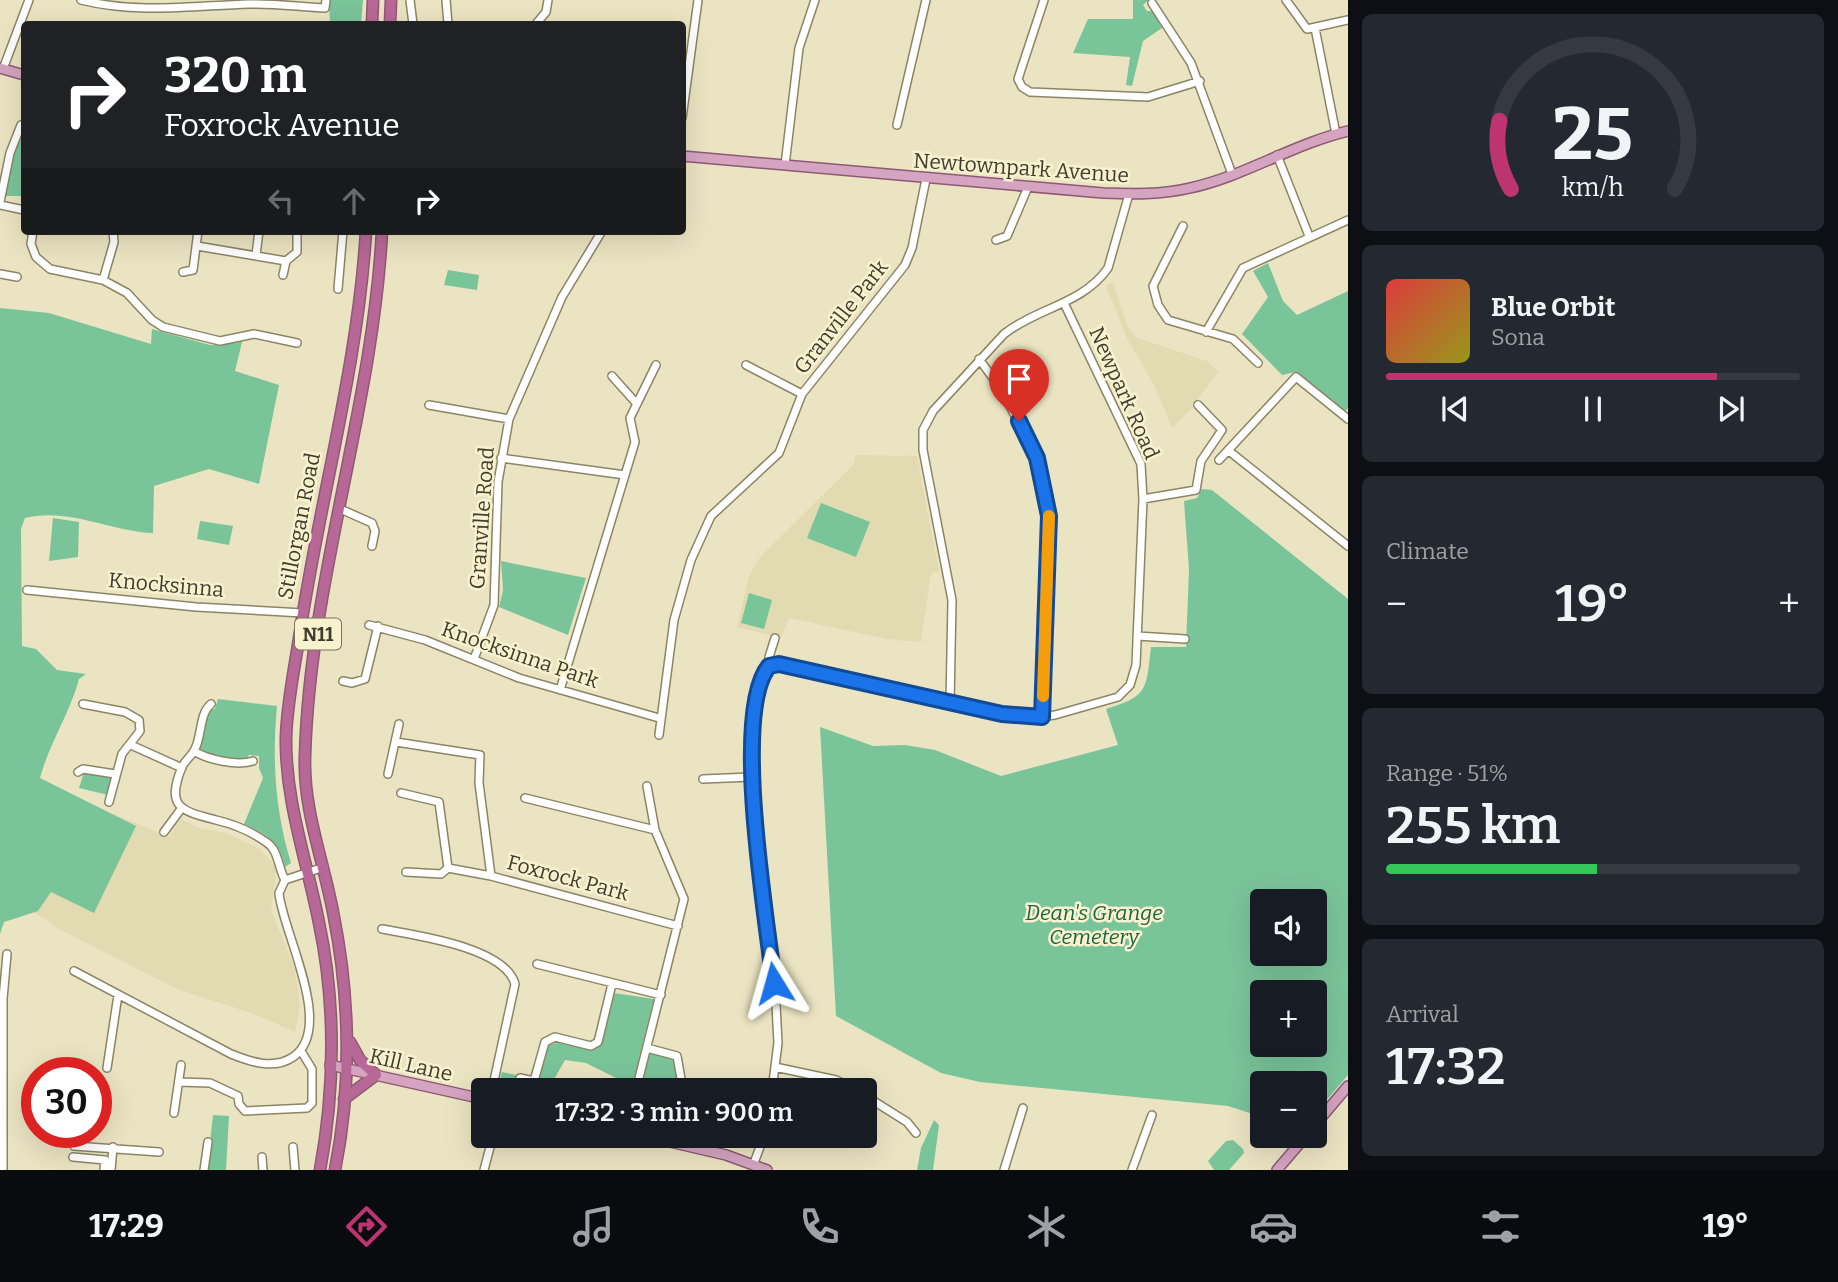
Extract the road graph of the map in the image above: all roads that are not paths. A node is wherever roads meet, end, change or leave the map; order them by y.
1 (29, 0) edge
2 (81, 0) edge
3 (326, 0) edge
4 (373, 0) edge
5 (410, 0) edge
6 (446, 0) edge
7 (548, 0) edge
8 (698, 0) edge
9 (816, 0) edge
10 (926, 0) edge
11 (1044, 0) edge
12 (1286, 0) edge
13 (106, 2) edge
14 (253, 2) edge
15 (391, 3) edge
16 (1152, 3) dead end
17 (180, 4) edge
18 (1348, 20) edge
19 (372, 21) edge
20 (390, 21) edge
21 (413, 21) edge
22 (448, 21) edge
23 (539, 21) edge
24 (1315, 28) junction
25 (2, 69) edge
26 (21, 74) edge
27 (1200, 82) junction
28 (686, 88) edge
29 (21, 125) dead end
30 (897, 125) dead end
31 (1348, 131) edge
32 (1336, 134) junction
33 (1277, 155) junction
34 (686, 156) edge
35 (785, 165) junction
36 (1232, 174) junction
37 (926, 179) junction
38 (1028, 187) junction
39 (1129, 194) junction
40 (0, 203) edge
41 (21, 209) edge
42 (1348, 220) edge
43 (1183, 226) dead end
44 (32, 235) edge
45 (113, 235) edge
46 (198, 235) edge
47 (258, 235) edge
48 (297, 235) edge
49 (343, 235) edge
50 (366, 235) edge
51 (382, 235) edge
52 (600, 235) edge
53 (1309, 236) junction
54 (996, 240) dead end
55 (197, 246) junction
56 (256, 255) junction
57 (286, 261) junction
58 (183, 272) dead end
59 (0, 274) edge
60 (283, 275) dead end
61 (17, 277) dead end
62 (103, 280) junction
63 (338, 289) dead end
64 (1063, 303) junction
65 (1206, 332) junction
66 (297, 343) dead end
67 (979, 359) junction
68 (1258, 363) dead end
69 (656, 365) dead end
70 (747, 365) dead end
71 (612, 376) dead end
72 (802, 394) junction
73 (637, 404) junction
74 (429, 405) dead end
75 (1198, 405) dead end
76 (509, 419) junction
77 (1348, 419) edge
78 (1229, 451) junction
79 (501, 458) junction
80 (1219, 460) dead end
81 (625, 475) junction
82 (1143, 499) junction
83 (338, 508) junction
84 (372, 546) dead end
85 (1348, 546) edge
86 (27, 590) dead end
87 (303, 612) junction
88 (369, 625) dead end
89 (378, 626) junction
90 (1137, 636) junction
91 (775, 638) dead end
92 (1185, 639) dead end
93 (474, 659) junction
94 (772, 665) junction
95 (343, 681) dead end
96 (560, 690) junction
97 (950, 703) junction
98 (211, 704) dead end
99 (83, 705) dead end
100 (1042, 717) junction
101 (659, 718) junction
102 (399, 724) dead end
103 (659, 735) dead end
104 (396, 742) junction
105 (131, 745) junction
106 (194, 751) junction
107 (253, 761) dead end
108 (182, 768) junction
109 (78, 772) dead end
110 (115, 774) junction
111 (388, 774) dead end
112 (751, 777) junction
113 (703, 779) dead end
114 (647, 786) dead end
115 (401, 793) dead end
116 (525, 798) dead end
117 (109, 802) dead end
118 (181, 809) junction
119 (655, 830) junction
120 (164, 832) dead end
121 (324, 867) junction
122 (448, 868) junction
123 (307, 871) junction
124 (406, 872) dead end
125 (491, 876) junction
126 (285, 880) junction
127 (678, 926) junction
128 (382, 929) dead end
129 (7, 954) dead end
130 (537, 964) dead end
131 (74, 971) dead end
132 (612, 984) junction
133 (118, 995) junction
134 (661, 995) junction
135 (348, 1037) junction
136 (647, 1048) junction
137 (301, 1051) junction
138 (109, 1057) edge
139 (181, 1065) dead end
140 (330, 1065) junction
141 (775, 1067) junction
142 (347, 1068) junction
143 (376, 1075) junction
144 (495, 1078) edge
145 (535, 1078) edge
146 (639, 1078) edge
147 (682, 1078) edge
148 (774, 1078) edge
149 (827, 1078) edge
150 (178, 1082) junction
151 (1348, 1086) edge
152 (471, 1096) edge
153 (344, 1099) junction
154 (877, 1103) edge
155 (1023, 1108) dead end
156 (1327, 1111) edge
157 (174, 1113) dead end
158 (1152, 1115) dead end
159 (916, 1133) dead end
160 (208, 1142) dead end
161 (113, 1147) joint
162 (293, 1147) dead end
163 (490, 1148) edge
164 (693, 1148) edge
165 (760, 1148) edge
166 (1296, 1148) edge
167 (159, 1152) dead end
168 (73, 1157) dead end
169 (262, 1157) dead end
170 (754, 1163) junction
171 (3, 1170) edge
172 (104, 1170) edge
173 (111, 1170) edge
174 (204, 1170) edge
175 (263, 1170) edge
176 (295, 1170) edge
177 (320, 1170) edge
178 (335, 1170) edge
179 (484, 1170) edge
180 (767, 1170) edge
181 (1004, 1170) edge
182 (1132, 1170) edge
183 (1277, 1170) edge

1 - 25 street
2 - 13 street
3 - 14 street
4 - 19 highway
5 - 21 street
6 - 22 street
7 - 23 street
8 - 28 street
9 - 35 street
10 - 30 street
11 - 27 street
12 - 24 street
13 - 17 street
14 - 17 street
15 - 20 highway
16 - 27 street
18 - 24 street
24 - 32 street
25 - 26 main road
27 - 36 street
29 - 40 street
31 - 32 main road, Newtownpark Avenue
32 - 33 main road, Newtownpark Avenue
33 - 36 main road, Newtownpark Avenue
33 - 53 street
34 - 35 main road, Newtownpark Avenue
35 - 37 main road, Newtownpark Avenue
36 - 39 main road, Newtownpark Avenue
37 - 38 main road, Newtownpark Avenue
37 - 72 street, Granville Park
38 - 39 main road, Newtownpark Avenue
38 - 54 street
39 - 64 street
40 - 41 street
42 - 53 street
43 - 65 street
44 - 62 street
45 - 62 street
46 - 55 street
47 - 56 street
48 - 57 street
49 - 63 street
50 - 87 highway, Stillorgan Road / N11
51 - 83 highway, Stillorgan Road / N11
52 - 76 street, Granville Road
53 - 65 street
55 - 56 street
55 - 58 street
56 - 57 street
57 - 60 street
59 - 61 street
62 - 66 street
64 - 67 street
64 - 82 street, Newpark Road
65 - 68 street
67 - 97 street
67 - 100 street
69 - 73 street
70 - 72 street, Granville Park
71 - 73 street
72 - 101 street, Granville Park
73 - 81 street
74 - 76 street
75 - 82 street
76 - 79 street, Granville Road
77 - 78 street
78 - 80 street
78 - 85 street
79 - 81 street
79 - 93 street, Granville Road
81 - 96 street
82 - 90 street, Newpark Road
83 - 84 street
83 - 121 highway, Stillorgan Road / N11
86 - 87 street, Knocksinna
87 - 123 highway, Stillorgan Road / N11
88 - 89 street, Knocksinna Park
89 - 93 street, Knocksinna Park
89 - 95 street
90 - 92 street
90 - 100 street, Newpark Road
91 - 94 street
93 - 96 street, Knocksinna Park
94 - 97 street
94 - 112 street
96 - 101 street, Knocksinna Park
97 - 100 street
98 - 106 street
99 - 105 street
101 - 103 street, Granville Park
102 - 104 street
104 - 111 street
104 - 125 street
105 - 108 street
105 - 110 street
106 - 107 street
106 - 108 street
108 - 118 street
109 - 110 street
110 - 117 street
112 - 113 street
112 - 141 street
114 - 119 street
115 - 122 street
116 - 119 street
118 - 120 street
118 - 126 street
119 - 127 street
121 - 123 street
121 - 135 highway, Stillorgan Road / N11
122 - 124 street, Foxrock Park
122 - 125 street, Foxrock Park
123 - 126 street
123 - 140 highway, Stillorgan Road / N11
125 - 127 street, Foxrock Park
126 - 137 street
127 - 134 street
128 - 144 street
129 - 171 street
130 - 132 street
131 - 133 street
132 - 134 street
132 - 145 street
133 - 137 street
133 - 138 street
134 - 136 street
135 - 142 highway, Stillorgan Road / N11
135 - 143 highway
136 - 146 street
136 - 147 street
137 - 150 street
139 - 150 street
140 - 142 main road, Kill Lane
140 - 177 highway, Stillorgan Road / N11
141 - 148 street
141 - 149 street
142 - 143 main road, Kill Lane
142 - 153 highway, N11
143 - 152 main road, Kill Lane
143 - 153 highway
150 - 157 street
151 - 156 main road
153 - 178 highway, N11
154 - 159 street
155 - 181 street
158 - 182 street
160 - 174 street
161 - 167 street
161 - 173 street
162 - 176 street
163 - 179 street
164 - 170 main road
165 - 170 street
166 - 183 main road
168 - 172 street
169 - 175 street
170 - 180 main road

